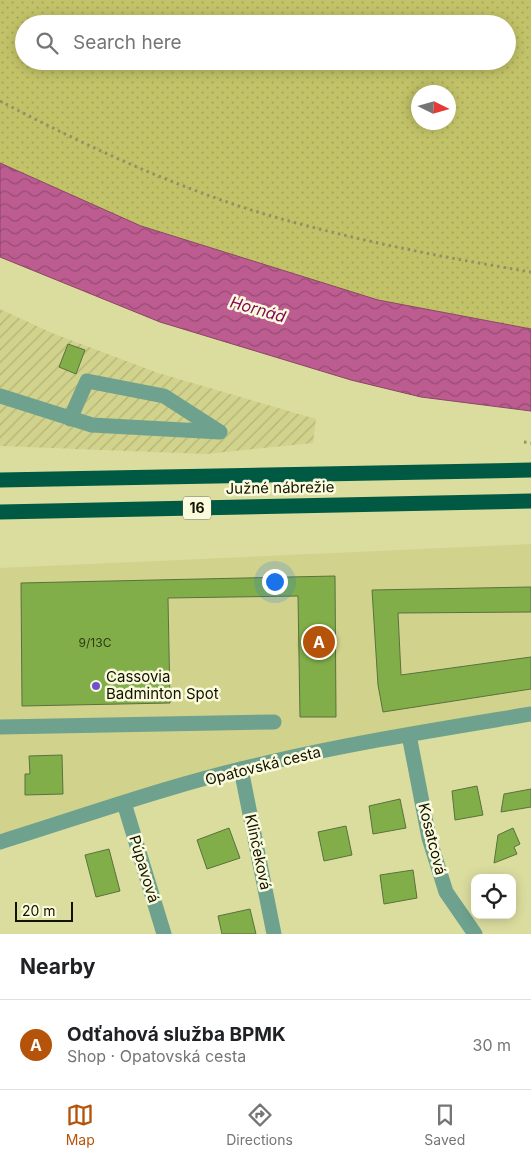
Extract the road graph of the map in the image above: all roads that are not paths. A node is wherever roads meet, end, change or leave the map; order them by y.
1 (0, 396) edge
2 (70, 418) junction
3 (531, 470) edge
4 (0, 480) edge
5 (531, 501) edge
6 (0, 512) edge
7 (531, 714) edge
8 (274, 722) dead end
9 (0, 727) edge
10 (409, 735) junction
11 (241, 769) junction
12 (124, 803) junction
13 (0, 842) edge
14 (164, 934) edge
15 (274, 934) edge
16 (475, 934) edge

1 - 2 street
2 - 2 street
3 - 4 highway, Južné nábrežie / 16
5 - 6 highway, Južné nábrežie / 16
7 - 10 street, Opatovská cesta
8 - 9 street
10 - 11 street, Opatovská cesta
10 - 16 street, Kosatcová
11 - 12 street, Opatovská cesta
11 - 15 street, Klinčeková
12 - 13 street, Opatovská cesta
12 - 14 street, Púpavová

